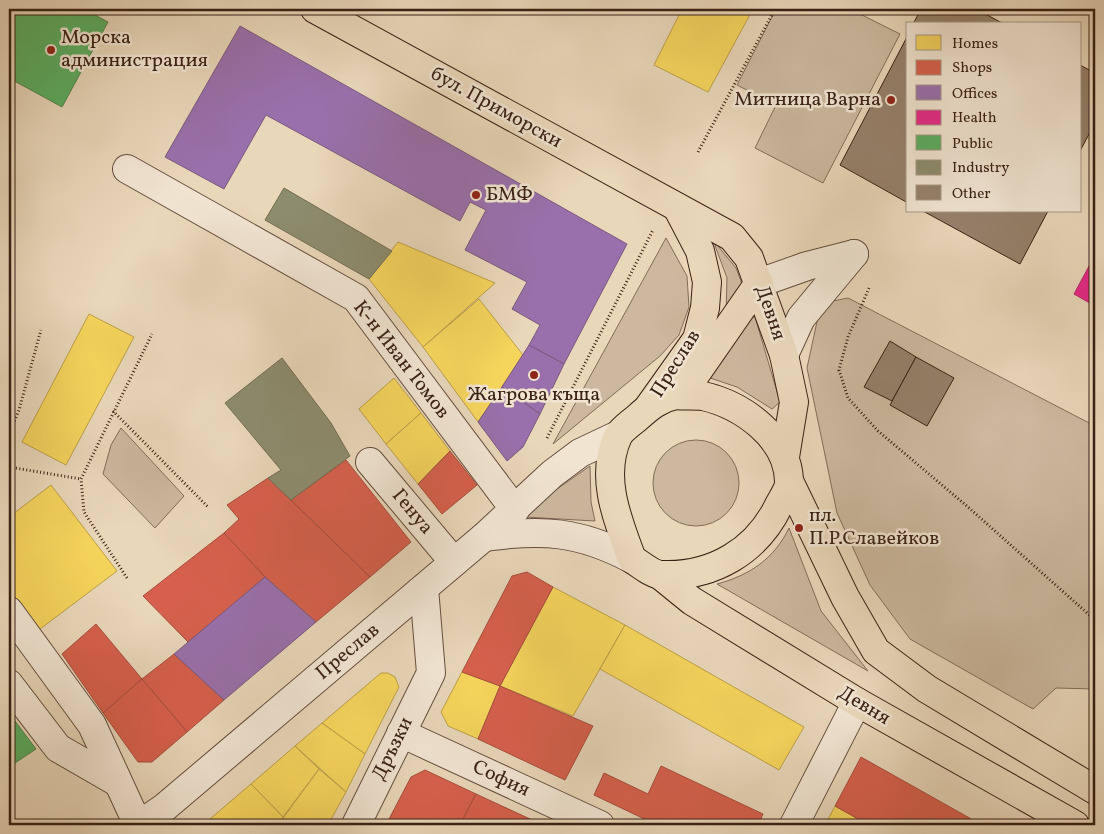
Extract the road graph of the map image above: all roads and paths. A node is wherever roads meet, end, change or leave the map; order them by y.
1 (315, 9) edge
2 (774, 9) edge
3 (698, 152) dead end
4 (127, 169) dead end
5 (672, 205) junction
6 (759, 283) junction
7 (871, 284) dead end
8 (41, 330) dead end
9 (152, 334) dead end
10 (784, 355) junction
11 (676, 395) junction
12 (648, 408) junction
13 (112, 411) junction
14 (9, 434) edge
15 (618, 435) junction
16 (546, 439) dead end
17 (370, 462) dead end
18 (9, 467) edge
19 (787, 470) junction
20 (81, 478) junction
21 (208, 507) dead end
22 (515, 510) junction
23 (484, 537) junction
24 (632, 559) junction
25 (454, 562) junction
26 (660, 575) junction
27 (127, 578) dead end
28 (424, 588) junction
29 (9, 611) edge
30 (1095, 620) edge
31 (9, 684) edge
32 (857, 702) junction
33 (401, 733) junction
34 (117, 782) junction
35 (1095, 790) edge
36 (138, 825) edge
37 (356, 825) edge
38 (600, 825) edge
39 (794, 825) edge
40 (1075, 825) edge

1 - 5 main road, бул. Приморски
2 - 3 path
4 - 22 street, К-н Иван Томов
5 - 6 main road, Девня
5 - 12 main road, Преслав
5 - 16 path
6 - 10 main road, Девня
6 - 10 street
6 - 11 main road
7 - 30 path
8 - 14 path
9 - 13 path
10 - 19 main road, Девня
11 - 12 main road
11 - 19 main road
12 - 15 main road
13 - 20 path
13 - 21 path
15 - 22 street, Преслав
15 - 24 main road
17 - 25 street, Генуа
18 - 20 path
19 - 26 main road, Девня
19 - 35 main road
20 - 27 path
22 - 23 street, Преслав
23 - 24 street, Девня
23 - 25 street, Преслав
24 - 26 main road, Девня
25 - 28 street, Преслав
26 - 32 main road, Девня
28 - 33 street, Дръзки
28 - 36 street, Преслав
29 - 34 street
31 - 34 street
32 - 39 street
32 - 40 main road, Девня
33 - 37 street, Дръзки
33 - 38 street, София
34 - 36 street

